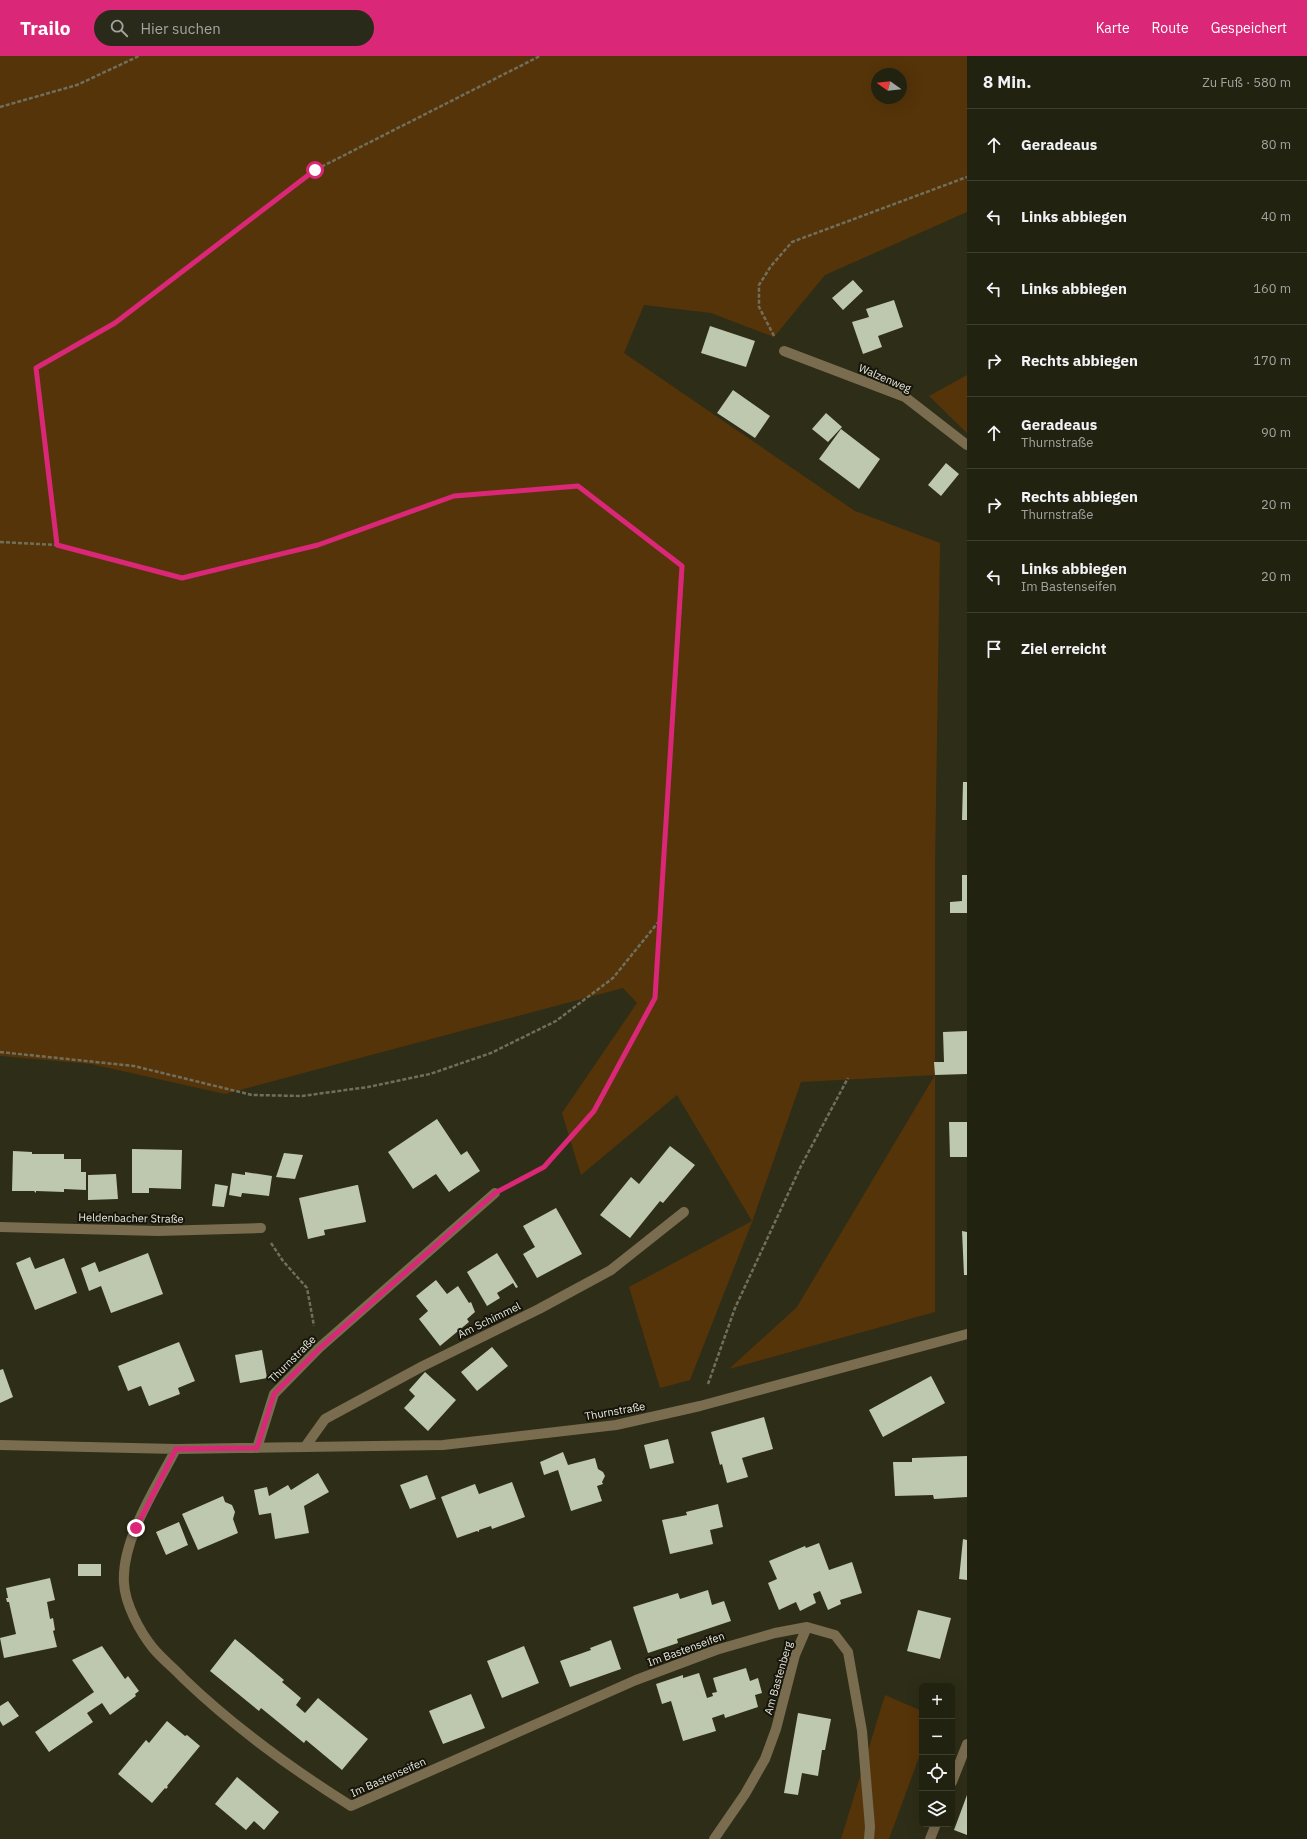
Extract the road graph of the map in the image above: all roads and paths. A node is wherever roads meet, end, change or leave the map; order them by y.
1 (139, 56) edge
2 (540, 56) edge
3 (0, 107) edge
4 (967, 177) edge
5 (784, 351) joint
6 (967, 445) edge
7 (0, 542) edge
8 (57, 545) junction
9 (660, 919) junction
10 (0, 1052) edge
11 (848, 1078) dead end
12 (495, 1193) joint
13 (684, 1212) dead end
14 (0, 1227) edge
15 (261, 1228) dead end
16 (283, 1261) dead end
17 (315, 1333) dead end
18 (967, 1334) edge
19 (700, 1406) junction
20 (0, 1445) edge
21 (305, 1447) junction
22 (257, 1448) junction
23 (176, 1449) junction
24 (807, 1627) junction
25 (967, 1744) edge
26 (955, 1774) edge
27 (935, 1827) edge
28 (714, 1839) edge
29 (869, 1839) edge
30 (930, 1839) edge

1 - 3 path
2 - 8 path
4 - 5 path
5 - 6 street, Walzenweg
7 - 8 path
8 - 9 path
9 - 10 path
9 - 12 path
11 - 19 path
12 - 22 street, Thurnstraße
13 - 21 street, Am Schimmel
14 - 15 street, Heldenbacher Straße
16 - 17 path
18 - 19 street, Thurnstraße
19 - 21 street, Thurnstraße
20 - 23 street, Thurnstraße
21 - 22 street, Thurnstraße
22 - 23 street, Thurnstraße
23 - 24 street, Im Bastenseifen
24 - 28 street, Am Bastenberg
24 - 29 street
25 - 26 street
27 - 30 street

